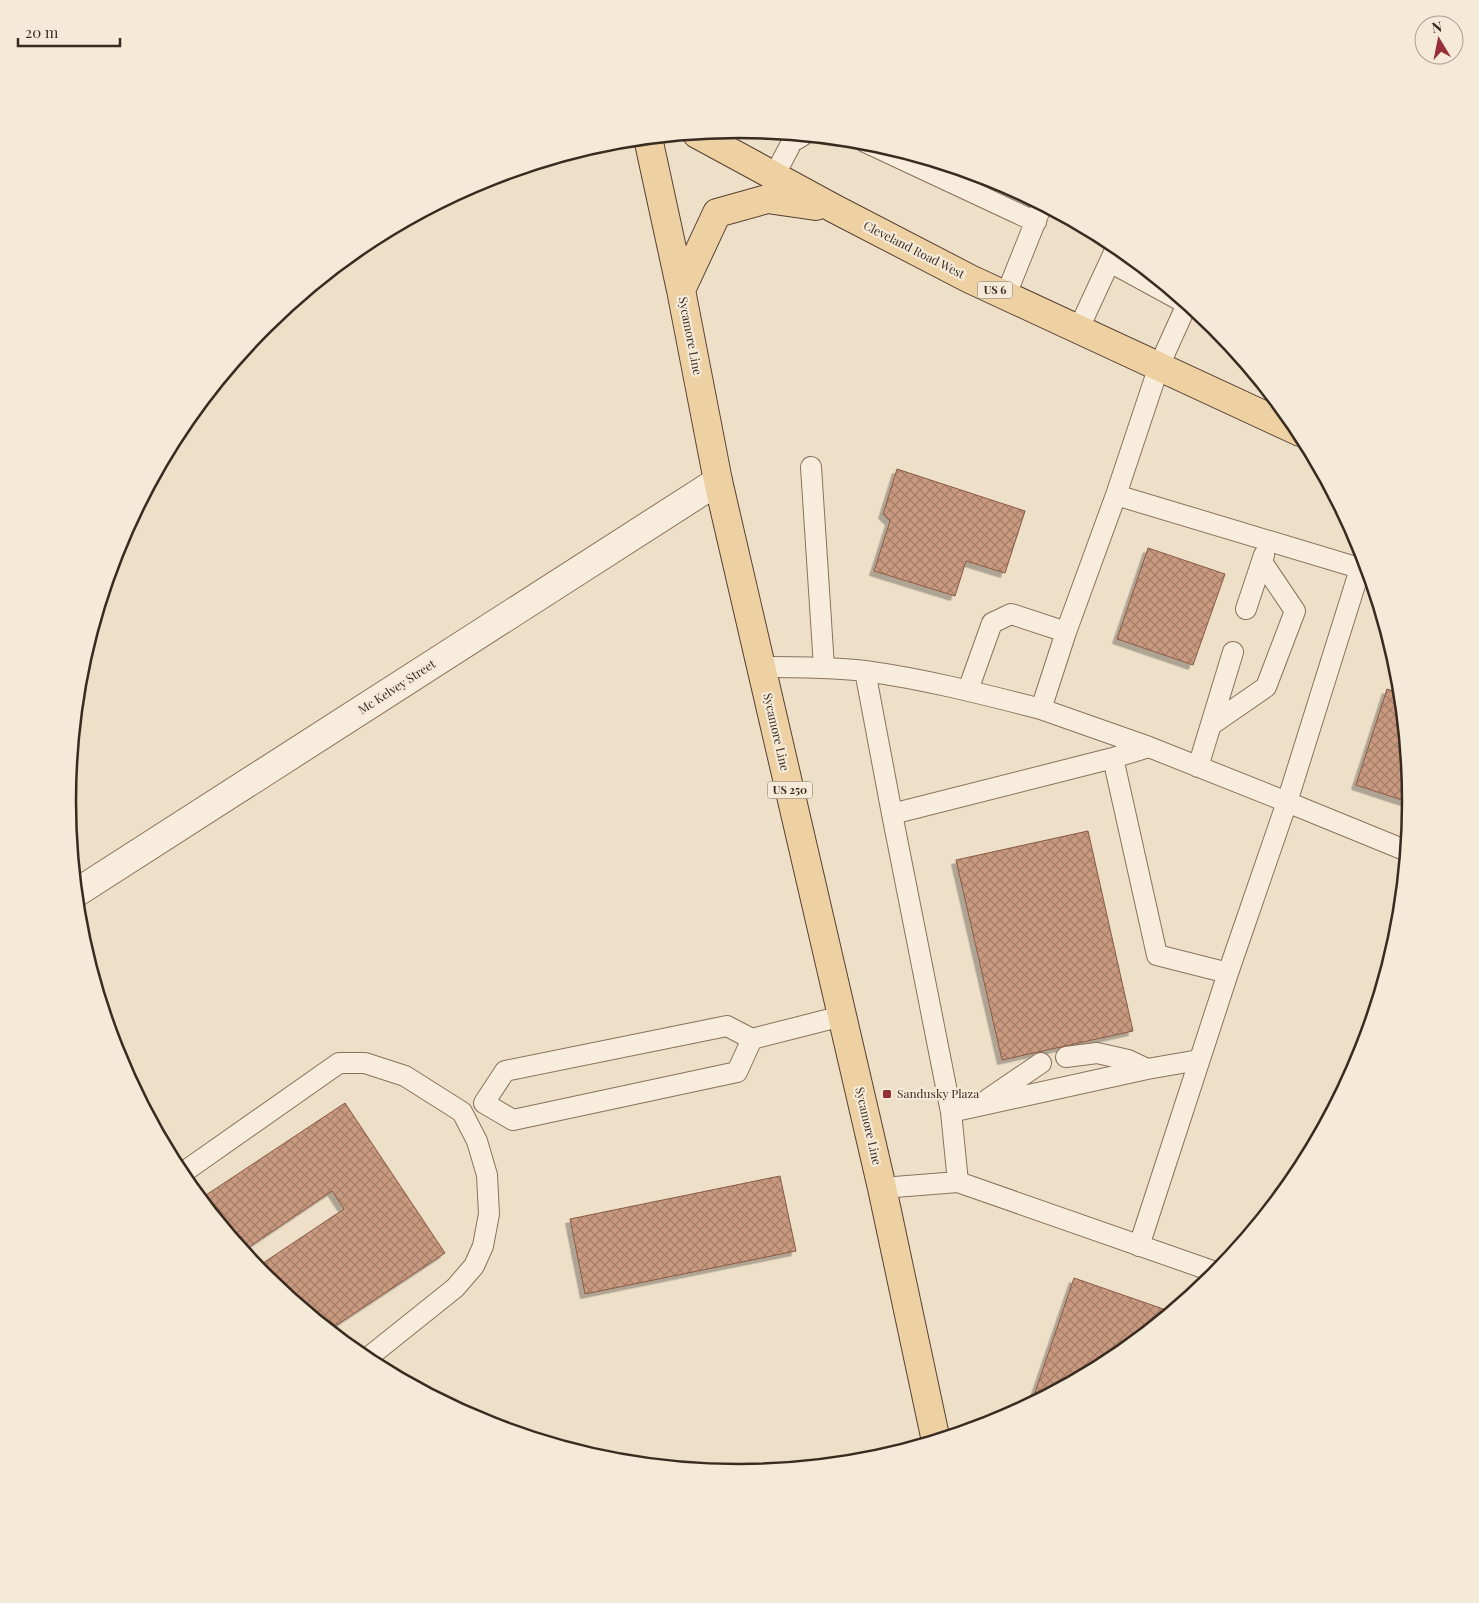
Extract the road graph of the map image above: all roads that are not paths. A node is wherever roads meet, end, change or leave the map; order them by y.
1 (706, 140) edge
2 (794, 141) edge
3 (649, 145) edge
4 (913, 162) edge
5 (774, 176) junction
6 (835, 209) junction
7 (1039, 213) edge
8 (1113, 254) edge
9 (1124, 262) edge
10 (681, 290) junction
11 (1006, 295) junction
12 (1184, 310) edge
13 (1078, 328) junction
14 (1159, 366) junction
15 (1285, 425) edge
16 (811, 468) dead end
17 (718, 481) junction
18 (1116, 495) junction
19 (1268, 541) junction
20 (1262, 562) junction
21 (1360, 569) edge
22 (1363, 574) edge
23 (1246, 609) dead end
24 (1066, 632) junction
25 (1233, 652) dead end
26 (761, 667) junction
27 (824, 668) junction
28 (865, 671) junction
29 (968, 690) junction
30 (1041, 709) junction
31 (1211, 725) junction
32 (1149, 747) junction
33 (1113, 758) junction
34 (1198, 767) junction
35 (1287, 802) junction
36 (892, 814) junction
37 (1401, 849) edge
38 (82, 889) edge
39 (1228, 973) junction
40 (842, 1016) junction
41 (752, 1039) junction
42 (1066, 1057) dead end
43 (1199, 1060) junction
44 (1041, 1063) dead end
45 (1147, 1068) junction
46 (484, 1103) junction
47 (980, 1104) junction
48 (462, 1112) junction
49 (951, 1112) junction
50 (187, 1169) edge
51 (958, 1182) junction
52 (882, 1188) junction
53 (1139, 1246) junction
54 (1208, 1270) edge
55 (373, 1354) edge
56 (935, 1435) edge

1 - 5 main road, Cleveland Road West / US 6
2 - 5 lane
3 - 10 main road, Sycamore Line / US 250
4 - 7 lane
5 - 6 main road, Cleveland Road West / US 6
6 - 10 main road
6 - 11 main road, Cleveland Road West / US 6
7 - 11 lane
8 - 9 lane
8 - 13 lane
10 - 17 main road, Sycamore Line / US 250
11 - 13 main road, Cleveland Road West / US 6
12 - 14 lane
13 - 14 main road, Cleveland Road West / US 6
14 - 15 main road, Cleveland Road West / US 6
14 - 18 lane
16 - 27 lane
17 - 26 main road, Sycamore Line / US 250
17 - 38 street, Mc Kelvey Street
18 - 19 lane
18 - 24 lane
19 - 20 lane
19 - 21 lane
20 - 23 lane
20 - 31 lane
22 - 35 lane
24 - 29 lane
24 - 30 lane
25 - 31 lane
26 - 27 lane
26 - 40 main road, Sycamore Line / US 250
27 - 28 lane
28 - 29 lane
28 - 36 lane
29 - 30 lane
30 - 32 lane
31 - 34 lane
32 - 33 lane
32 - 34 lane
33 - 36 lane
33 - 39 lane
34 - 35 lane
35 - 37 lane
35 - 39 lane
36 - 49 lane
39 - 43 lane
40 - 41 lane
40 - 52 main road, Sycamore Line / US 250
41 - 46 lane
41 - 46 lane
42 - 45 lane
43 - 45 lane
43 - 53 lane
44 - 47 lane
45 - 47 lane
46 - 48 lane
47 - 49 lane
48 - 50 lane
48 - 55 lane
49 - 51 lane
51 - 52 lane
51 - 53 lane
52 - 56 main road, Sycamore Line / US 250
53 - 54 lane

